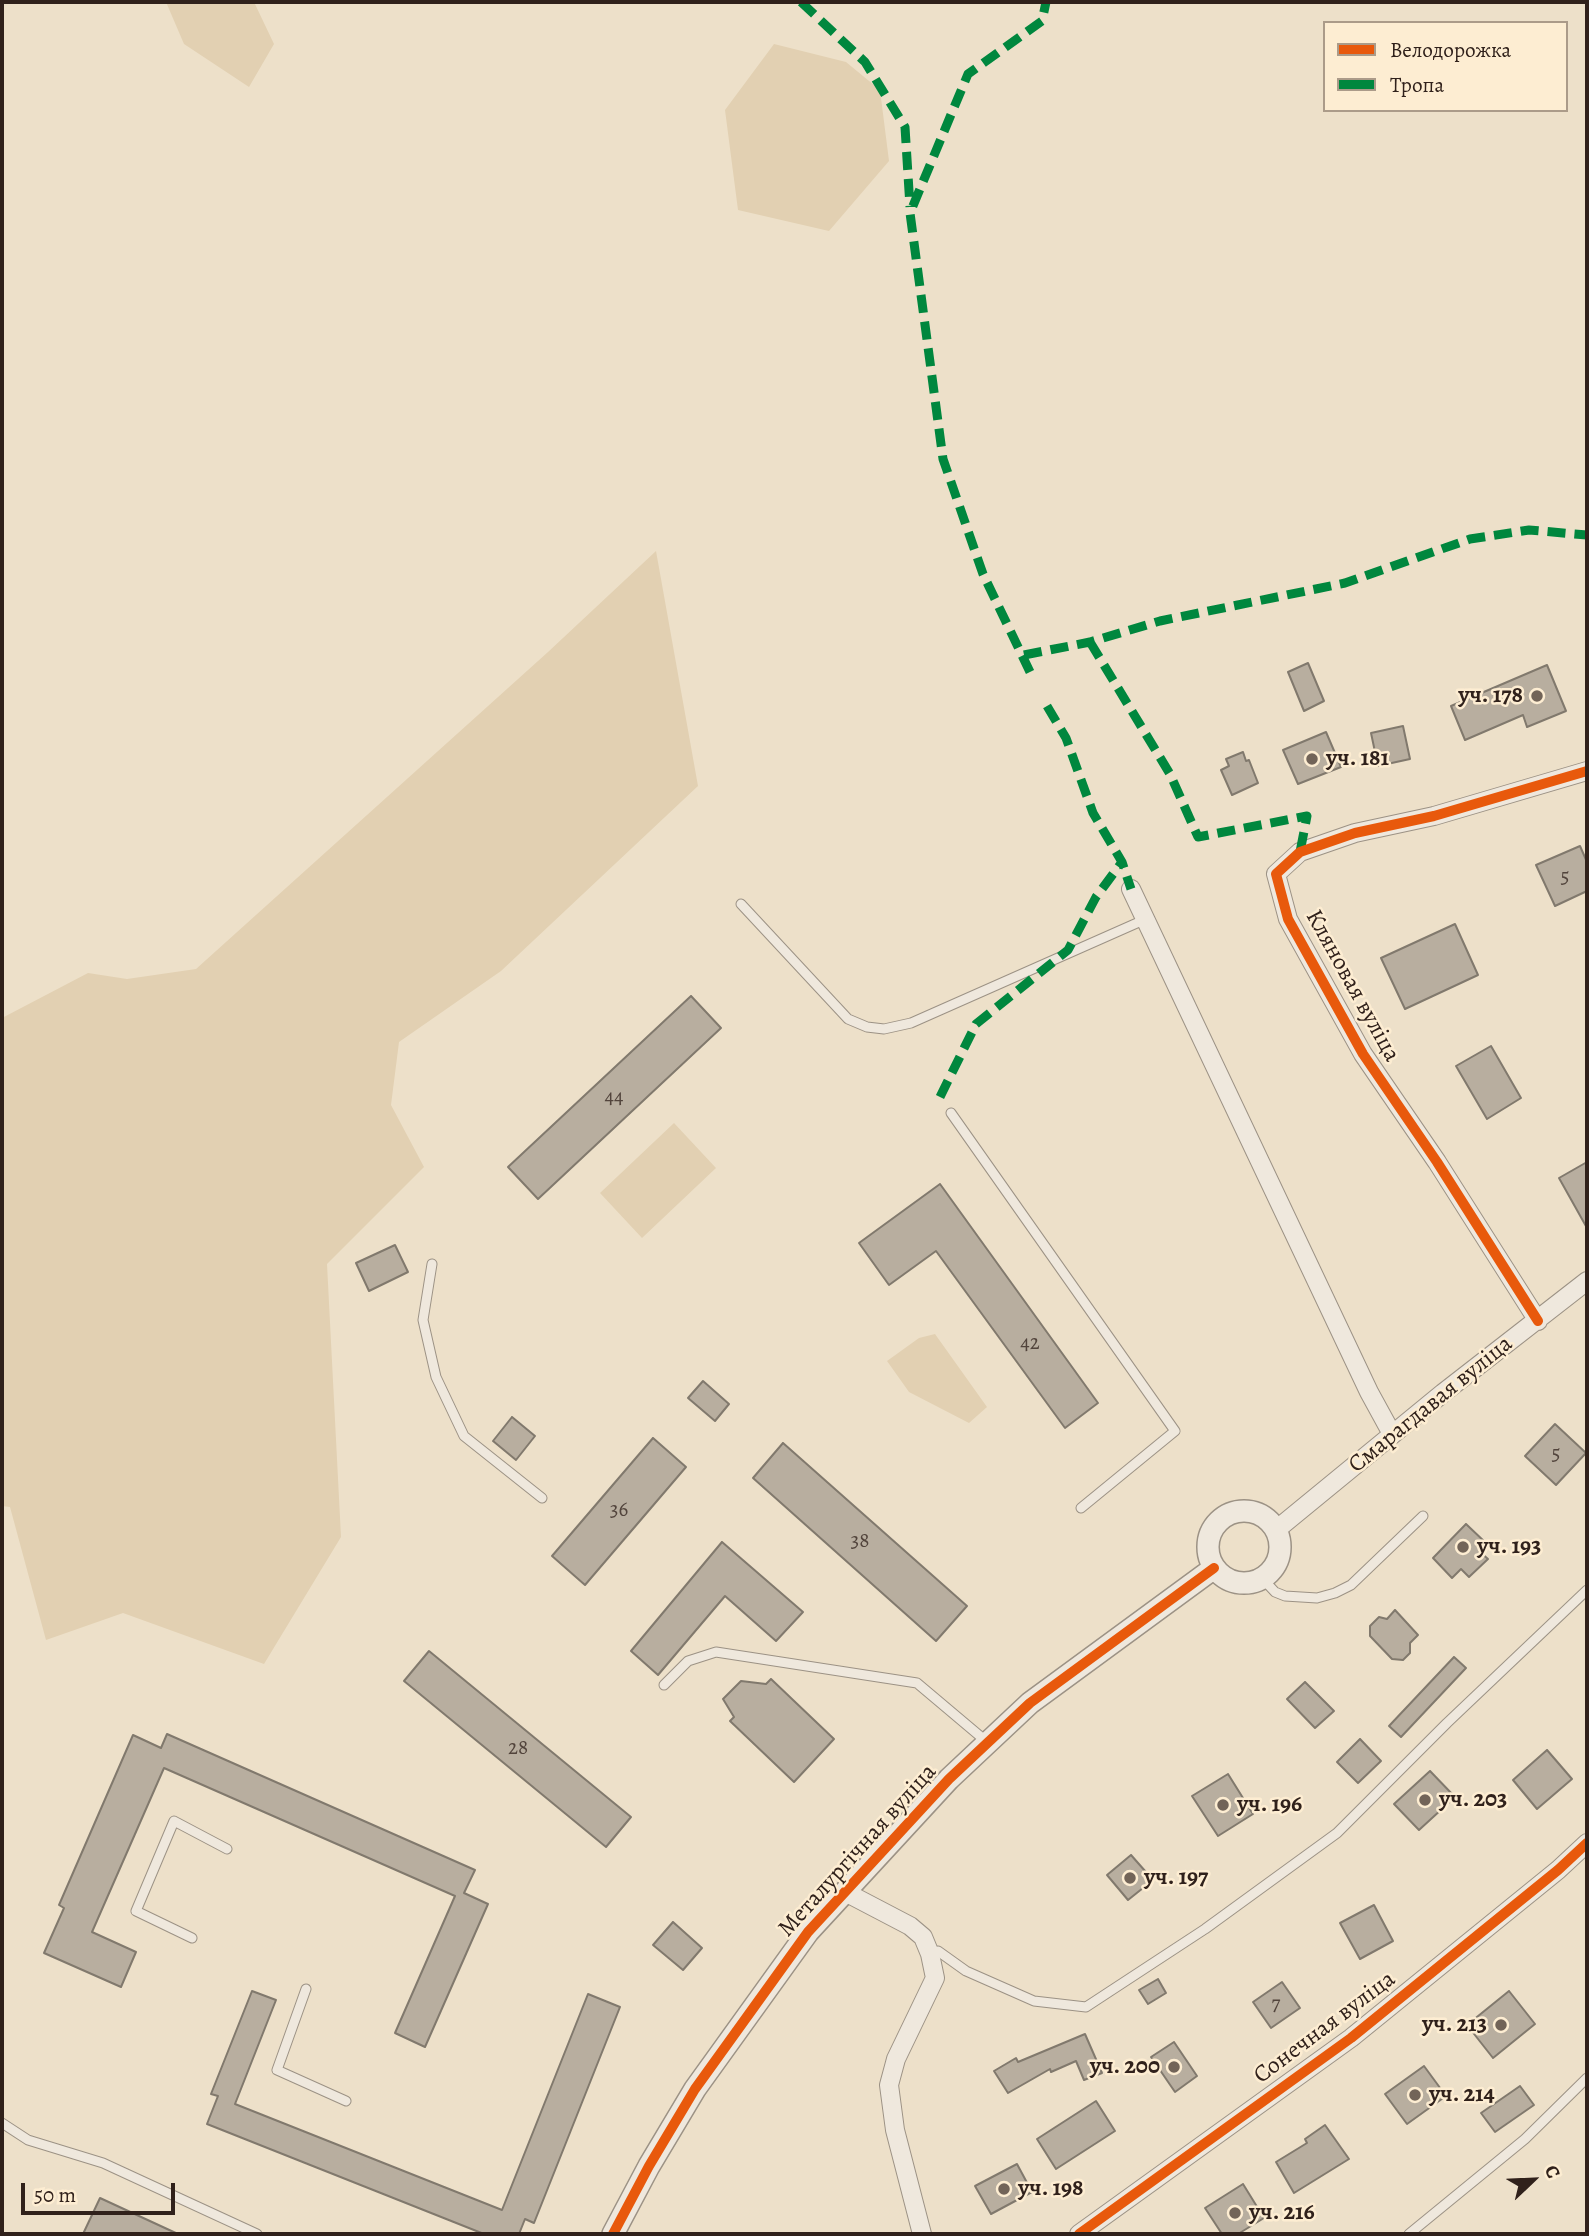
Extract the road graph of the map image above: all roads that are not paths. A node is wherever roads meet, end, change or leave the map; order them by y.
1 (1587, 771) edge
2 (1132, 889) dead end
3 (741, 904) dead end
4 (1146, 919) junction
5 (951, 1113) dead end
6 (432, 1264) dead end
7 (1587, 1281) edge
8 (1538, 1321) junction
9 (1392, 1434) junction
10 (542, 1498) dead end
11 (1081, 1508) dead end
12 (1423, 1516) dead end
13 (1276, 1530) junction
14 (1214, 1568) junction
15 (1262, 1578) junction
16 (1587, 1590) edge
17 (664, 1685) dead end
18 (988, 1743) junction
19 (1587, 1843) edge
20 (227, 1849) dead end
21 (845, 1892) junction
22 (192, 1938) dead end
23 (930, 1954) junction
24 (306, 1989) dead end
25 (1587, 2078) edge
26 (346, 2101) dead end
27 (2, 2123) edge
28 (257, 2234) edge
29 (613, 2234) edge
30 (922, 2234) edge
31 (1079, 2234) edge
32 (1409, 2234) edge

1 - 8 street, Кляновая вуліца
2 - 4 street
3 - 4 lane
4 - 9 street
5 - 11 lane
6 - 10 lane
7 - 8 street, Смарагдавая вуліца
8 - 9 street, Смарагдавая вуліца
9 - 13 street, Смарагдавая вуліца
12 - 15 lane
13 - 14 street
13 - 15 street
14 - 15 street
14 - 18 street, Металургічная вуліца
16 - 23 lane
17 - 18 lane
18 - 21 street, Металургічная вуліца
19 - 31 street, Сонечная вуліца
20 - 22 lane
21 - 23 street
21 - 29 street, Металургічная вуліца
23 - 30 street
24 - 26 lane
25 - 32 lane
27 - 28 lane

